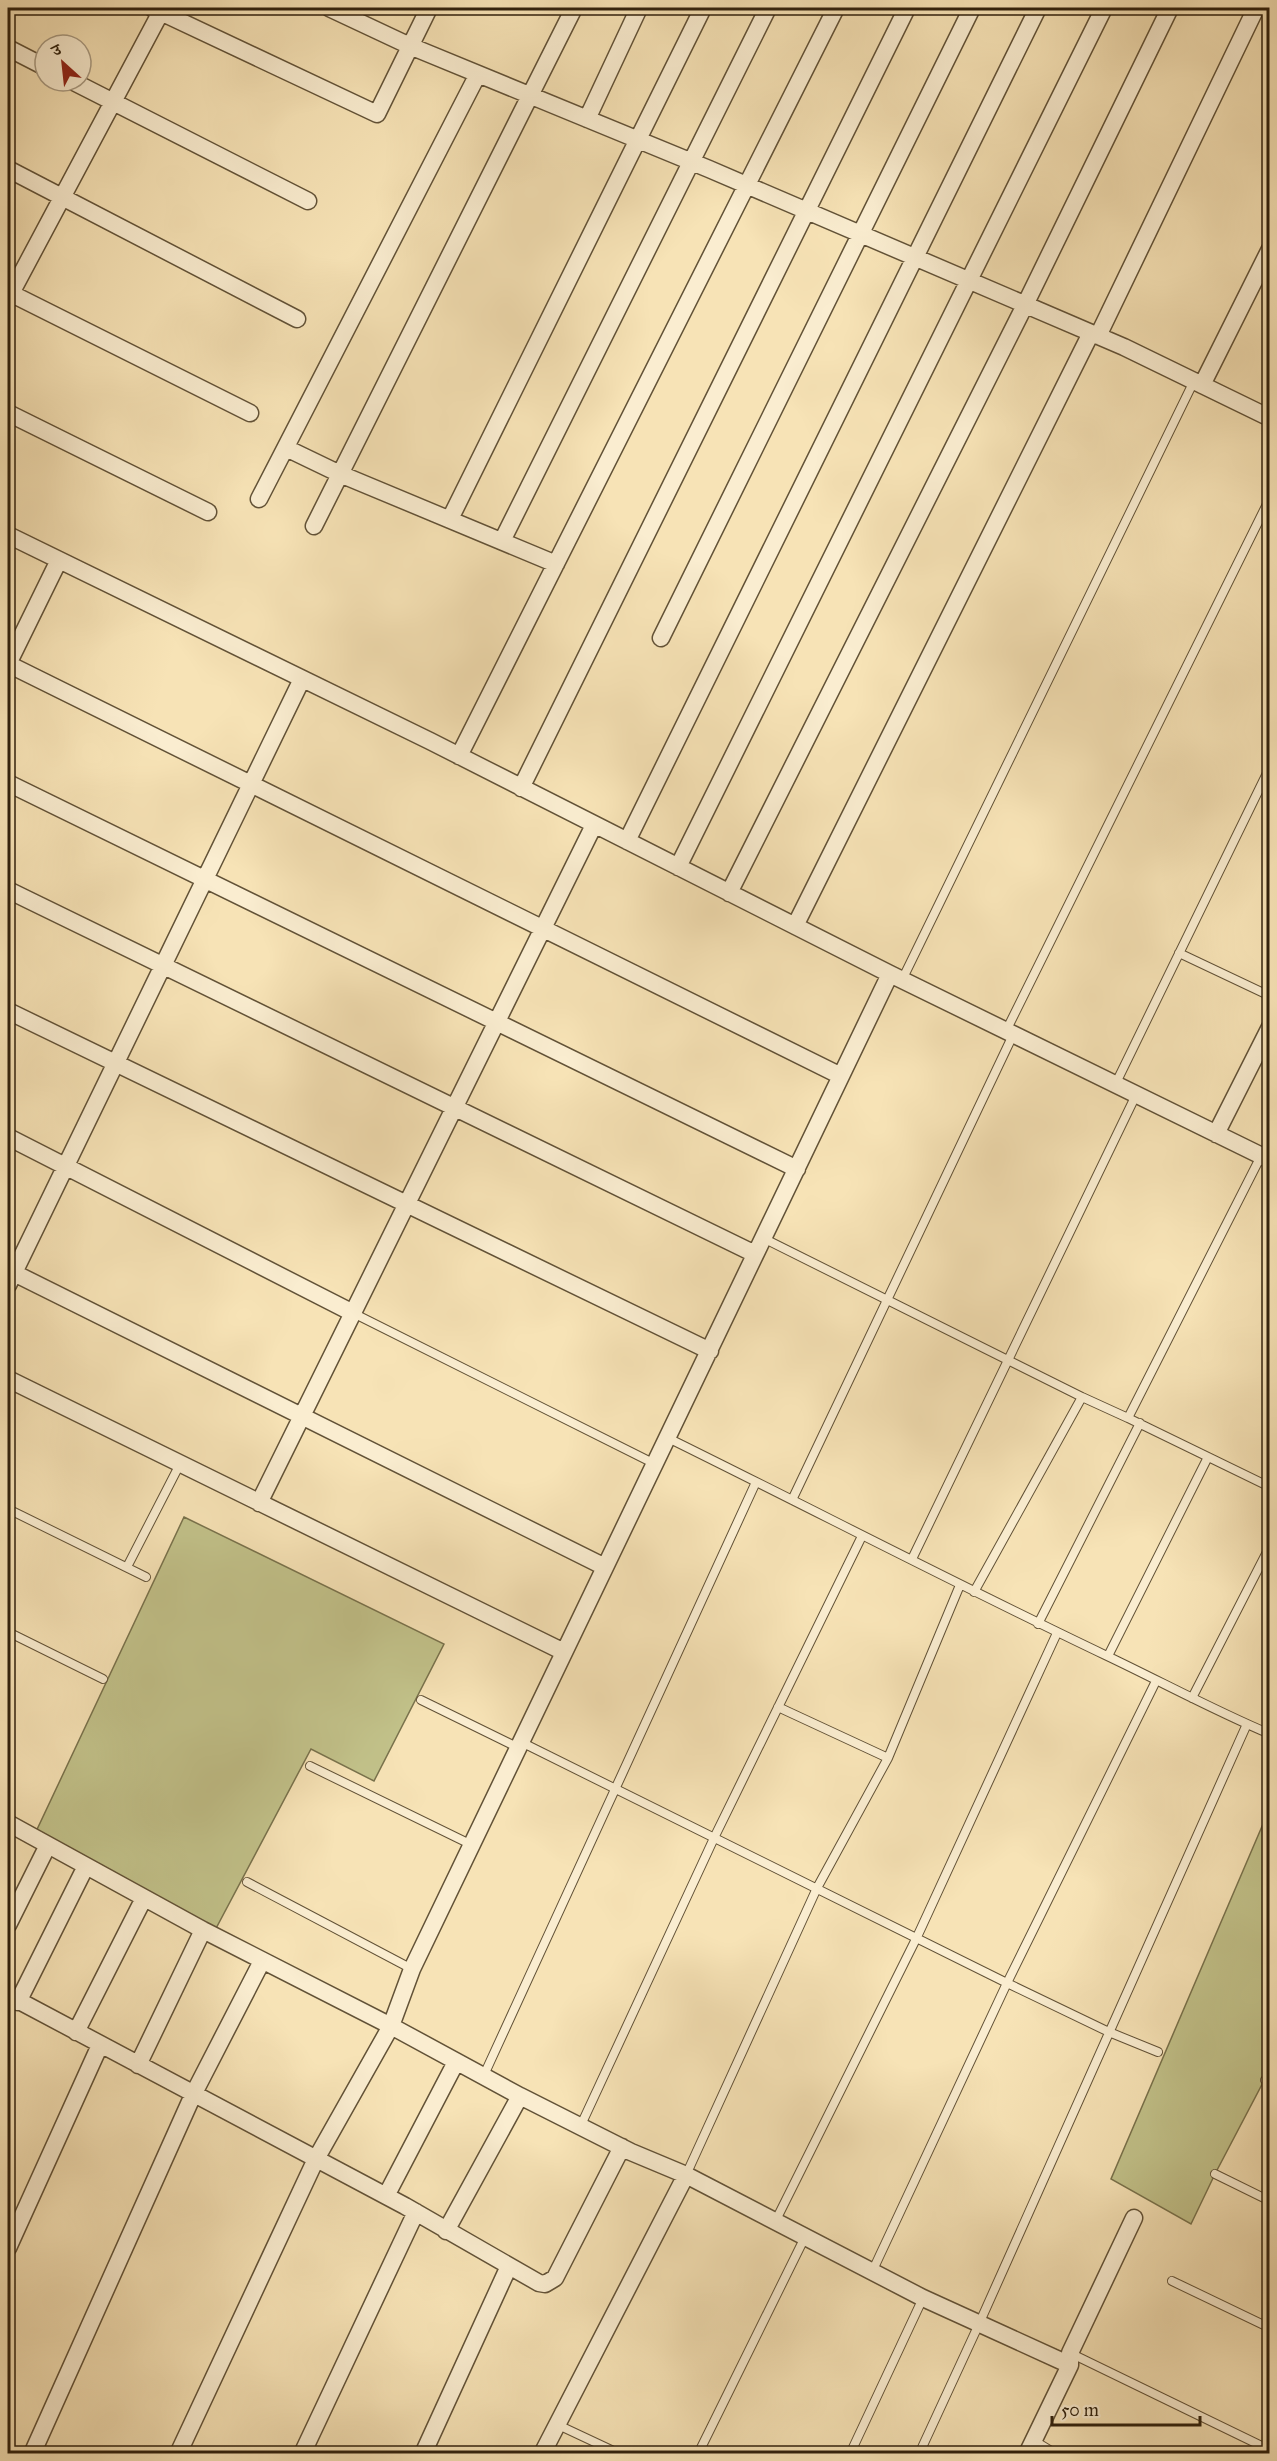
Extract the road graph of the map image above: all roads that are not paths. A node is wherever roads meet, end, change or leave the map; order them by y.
1 (329, 8) edge
2 (428, 8) edge
3 (574, 8) edge
4 (639, 8) edge
5 (703, 8) edge
6 (768, 8) edge
7 (836, 8) edge
8 (907, 8) edge
9 (972, 8) edge
10 (1038, 8) edge
11 (1104, 8) edge
12 (1170, 8) edge
13 (1256, 8) edge
14 (158, 9) edge
15 (410, 46) junction
16 (8, 48) edge
17 (33, 61) edge
18 (478, 74) junction
19 (93, 92) edge
20 (531, 96) junction
21 (112, 102) junction
22 (587, 119) junction
23 (638, 140) junction
24 (692, 162) junction
25 (8, 169) edge
26 (747, 186) junction
27 (62, 197) junction
28 (308, 201) dead end
29 (806, 211) junction
30 (859, 234) junction
31 (1269, 249) edge
32 (916, 258) junction
33 (970, 281) junction
34 (8, 295) edge
35 (1025, 305) junction
36 (297, 319) dead end
37 (1095, 335) junction
38 (1198, 383) junction
39 (8, 413) edge
40 (250, 413) dead end
41 (1269, 418) edge
42 (286, 448) junction
43 (340, 474) junction
44 (1269, 498) edge
45 (260, 499) dead end
46 (208, 512) dead end
47 (450, 519) junction
48 (314, 526) dead end
49 (8, 535) edge
50 (502, 541) junction
51 (59, 560) junction
52 (556, 564) junction
53 (661, 638) dead end
54 (8, 664) edge
55 (302, 679) junction
56 (459, 756) junction
57 (1269, 767) edge
58 (8, 783) edge
59 (251, 785) junction
60 (521, 788) junction
61 (594, 825) junction
62 (627, 841) junction
63 (678, 867) junction
64 (205, 880) junction
65 (8, 890) edge
66 (729, 893) junction
67 (795, 926) junction
68 (543, 929) junction
69 (1179, 953) junction
70 (163, 966) junction
71 (896, 977) junction
72 (1269, 996) edge
73 (8, 1011) edge
74 (497, 1022) junction
75 (1269, 1027) edge
76 (1009, 1033) junction
77 (115, 1063) junction
78 (841, 1076) junction
79 (1115, 1085) junction
80 (1136, 1095) junction
81 (454, 1108) junction
82 (1216, 1134) junction
83 (8, 1137) edge
84 (1265, 1158) edge
85 (65, 1166) junction
86 (796, 1169) junction
87 (407, 1205) junction
88 (763, 1238) junction
89 (756, 1254) junction
90 (9, 1276) edge
91 (886, 1298) junction
92 (353, 1313) junction
93 (710, 1351) junction
94 (1007, 1358) junction
95 (8, 1379) edge
96 (1082, 1397) junction
97 (303, 1416) junction
98 (1128, 1418) junction
99 (1140, 1423) junction
100 (668, 1438) junction
101 (1208, 1457) junction
102 (180, 1464) junction
103 (656, 1464) junction
104 (756, 1482) junction
105 (1269, 1487) edge
106 (792, 1500) junction
107 (259, 1503) junction
108 (8, 1509) edge
109 (862, 1536) junction
110 (1269, 1546) edge
111 (912, 1558) junction
112 (127, 1567) junction
113 (605, 1567) junction
114 (146, 1577) dead end
115 (960, 1585) junction
116 (974, 1592) junction
117 (1038, 1624) junction
118 (8, 1632) edge
119 (1057, 1633) junction
120 (564, 1652) junction
121 (1108, 1656) junction
122 (103, 1679) dead end
123 (1156, 1682) junction
124 (1192, 1698) junction
125 (421, 1700) dead end
126 (778, 1707) junction
127 (1247, 1725) junction
128 (1269, 1734) edge
129 (520, 1745) junction
130 (888, 1758) junction
131 (310, 1766) dead end
132 (617, 1788) junction
133 (8, 1823) edge
134 (715, 1836) junction
135 (48, 1845) junction
136 (472, 1845) junction
137 (86, 1866) junction
138 (247, 1882) dead end
139 (817, 1888) junction
140 (144, 1898) junction
141 (8, 1925) edge
142 (203, 1930) junction
143 (917, 1937) junction
144 (262, 1961) junction
145 (412, 1969) junction
146 (1007, 1983) junction
147 (13, 1998) edge
148 (390, 2026) junction
149 (76, 2032) junction
150 (1109, 2032) junction
151 (100, 2045) junction
152 (1158, 2052) dead end
153 (456, 2062) junction
154 (138, 2064) junction
155 (484, 2075) junction
156 (193, 2095) junction
157 (520, 2096) junction
158 (581, 2125) junction
159 (622, 2147) junction
160 (316, 2159) junction
161 (1215, 2174) dead end
162 (686, 2175) junction
163 (386, 2196) junction
164 (1269, 2201) edge
165 (416, 2212) junction
166 (1134, 2218) dead end
167 (775, 2222) junction
168 (446, 2231) junction
169 (805, 2238) junction
170 (8, 2248) edge
171 (509, 2266) junction
172 (872, 2272) junction
173 (1172, 2282) dead end
174 (923, 2298) junction
175 (979, 2324) junction
176 (1269, 2328) edge
177 (1070, 2359) junction
178 (555, 2424) junction
179 (1030, 2447) edge
180 (1269, 2450) edge
181 (32, 2454) edge
182 (178, 2454) edge
183 (302, 2454) edge
184 (423, 2454) edge
185 (542, 2454) edge
186 (621, 2454) edge
187 (698, 2454) edge
188 (850, 2454) edge
189 (919, 2454) edge
190 (1056, 2454) edge

1 - 15 street
2 - 15 street
3 - 20 street
4 - 22 street
5 - 23 street
6 - 24 street
7 - 26 street
8 - 29 street
9 - 30 street
10 - 32 street
11 - 33 street
12 - 35 street
13 - 37 street
14 - 15 street
14 - 21 street
15 - 18 street
16 - 17 street
18 - 20 street
18 - 42 street
19 - 21 street
20 - 22 street
20 - 43 street
21 - 27 street
21 - 28 street
22 - 23 street
23 - 24 street
23 - 47 street
24 - 26 street
24 - 50 street
25 - 27 street
26 - 29 street
26 - 52 street
27 - 34 street
27 - 36 street
29 - 30 street
29 - 60 street
30 - 32 street
30 - 53 street
31 - 38 street
32 - 33 street
32 - 62 street
33 - 35 street
33 - 63 street
34 - 40 street
35 - 37 street
35 - 66 street
37 - 38 street
37 - 67 street
38 - 41 street
38 - 71 lane
39 - 46 street
42 - 43 street
42 - 45 street
43 - 47 street
43 - 48 street
44 - 76 lane
47 - 50 street
49 - 51 street
50 - 52 street
51 - 54 street
51 - 55 street
52 - 56 street
54 - 59 street
55 - 56 street
55 - 59 street
56 - 60 street
57 - 69 lane
58 - 64 street
59 - 64 street
59 - 68 street
60 - 61 street
61 - 62 street
61 - 68 street
62 - 63 street
63 - 66 street
64 - 70 street
64 - 74 street
65 - 70 street
66 - 67 street
67 - 71 street
68 - 74 street
68 - 78 street
69 - 72 lane
69 - 79 lane
70 - 77 street
70 - 81 street
71 - 76 street
71 - 78 street
73 - 77 street
74 - 81 street
74 - 86 street
75 - 82 street
76 - 79 street
76 - 91 lane
77 - 85 street
77 - 87 street
78 - 86 street
79 - 80 street
80 - 82 street
80 - 94 lane
81 - 87 street
81 - 89 street
82 - 84 street
83 - 85 street
84 - 98 lane
85 - 90 street
85 - 92 street
86 - 88 street
87 - 92 street
87 - 93 street
88 - 89 street
88 - 91 lane
89 - 93 street
90 - 97 street
91 - 94 lane
91 - 106 lane
92 - 97 street
92 - 103 lane
93 - 100 street
94 - 96 lane
94 - 111 lane
95 - 102 street
96 - 98 lane
96 - 116 lane
97 - 107 street
97 - 113 street
98 - 99 lane
99 - 101 lane
99 - 117 lane
100 - 103 street
100 - 104 lane
101 - 105 lane
101 - 121 lane
102 - 107 street
102 - 112 lane
103 - 113 street
104 - 106 lane
104 - 132 lane
106 - 109 lane
107 - 120 street
108 - 112 lane
109 - 111 lane
109 - 126 lane
110 - 124 lane
111 - 115 lane
112 - 114 lane
113 - 120 street
115 - 116 lane
115 - 130 lane
116 - 117 lane
117 - 119 lane
118 - 122 lane
119 - 121 lane
119 - 143 lane
120 - 129 street
121 - 123 lane
123 - 124 lane
123 - 146 lane
124 - 127 lane
125 - 129 lane
126 - 130 lane
126 - 134 lane
127 - 128 lane
127 - 150 lane
129 - 132 lane
129 - 136 street
130 - 139 lane
131 - 136 lane
132 - 134 lane
132 - 155 lane
133 - 135 street
134 - 139 lane
134 - 158 lane
135 - 137 street
135 - 141 street
136 - 145 street
137 - 140 street
137 - 147 street
138 - 145 lane
139 - 143 lane
139 - 162 lane
140 - 142 street
140 - 149 street
142 - 144 street
142 - 154 street
143 - 146 lane
143 - 167 lane
144 - 148 street
144 - 156 street
145 - 148 street
146 - 150 lane
146 - 172 lane
147 - 149 street
148 - 153 street
148 - 160 street
149 - 151 street
150 - 152 lane
150 - 175 lane
151 - 154 street
151 - 170 street
153 - 155 street
153 - 163 street
154 - 156 street
155 - 157 street
156 - 160 street
156 - 181 street
157 - 158 street
157 - 168 street
158 - 159 street
159 - 162 street
159 - 171 street
160 - 163 street
160 - 182 street
161 - 164 lane
162 - 167 street
162 - 178 street
163 - 165 street
165 - 168 street
165 - 183 street
166 - 177 street
167 - 169 street
168 - 171 street
169 - 172 street
169 - 187 lane
171 - 184 street
172 - 174 street
173 - 176 lane
174 - 175 street
174 - 188 lane
175 - 177 street
175 - 189 lane
177 - 179 street
177 - 180 lane
178 - 185 street
178 - 186 lane
179 - 190 lane

